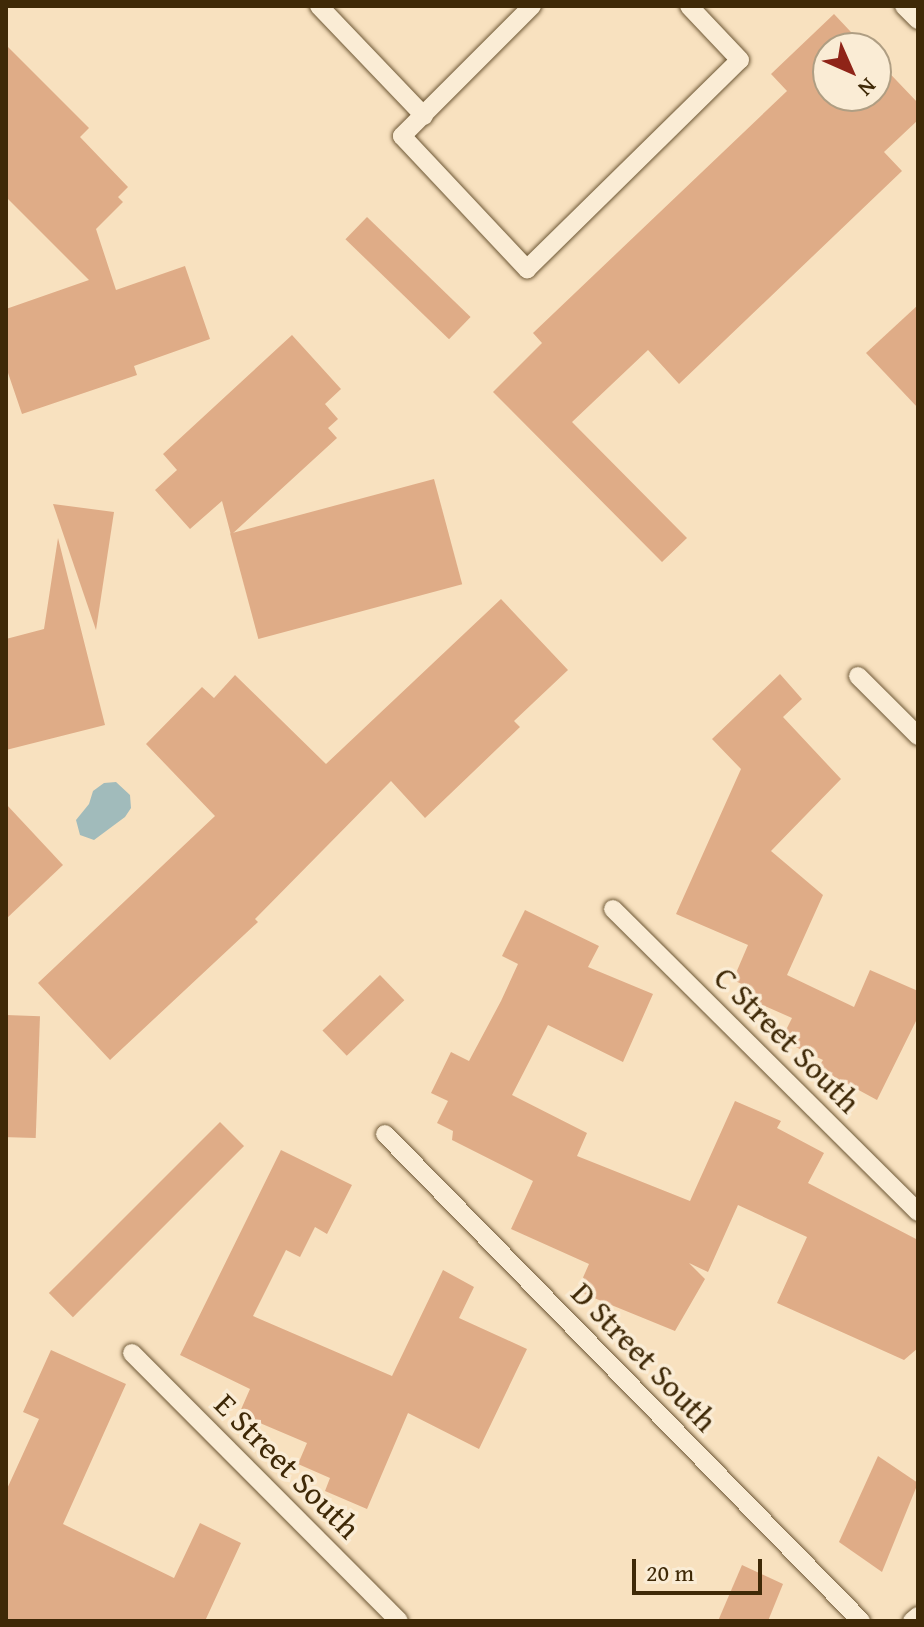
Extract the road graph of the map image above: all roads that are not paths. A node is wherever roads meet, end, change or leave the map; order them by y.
1 (319, 6) edge
2 (532, 6) edge
3 (689, 6) edge
4 (904, 6) edge
5 (918, 20) edge
6 (424, 116) junction
7 (858, 676) dead end
8 (918, 736) edge
9 (613, 909) dead end
10 (385, 1134) dead end
11 (918, 1212) edge
12 (132, 1353) dead end
13 (918, 1616) edge
14 (399, 1621) edge
15 (861, 1621) edge
16 (912, 1621) edge

1 - 6 lane
2 - 6 lane
3 - 6 lane
4 - 5 lane
7 - 8 lane
9 - 11 lane, C Street South
10 - 15 lane, D Street South
12 - 14 lane, E Street South
13 - 16 lane

